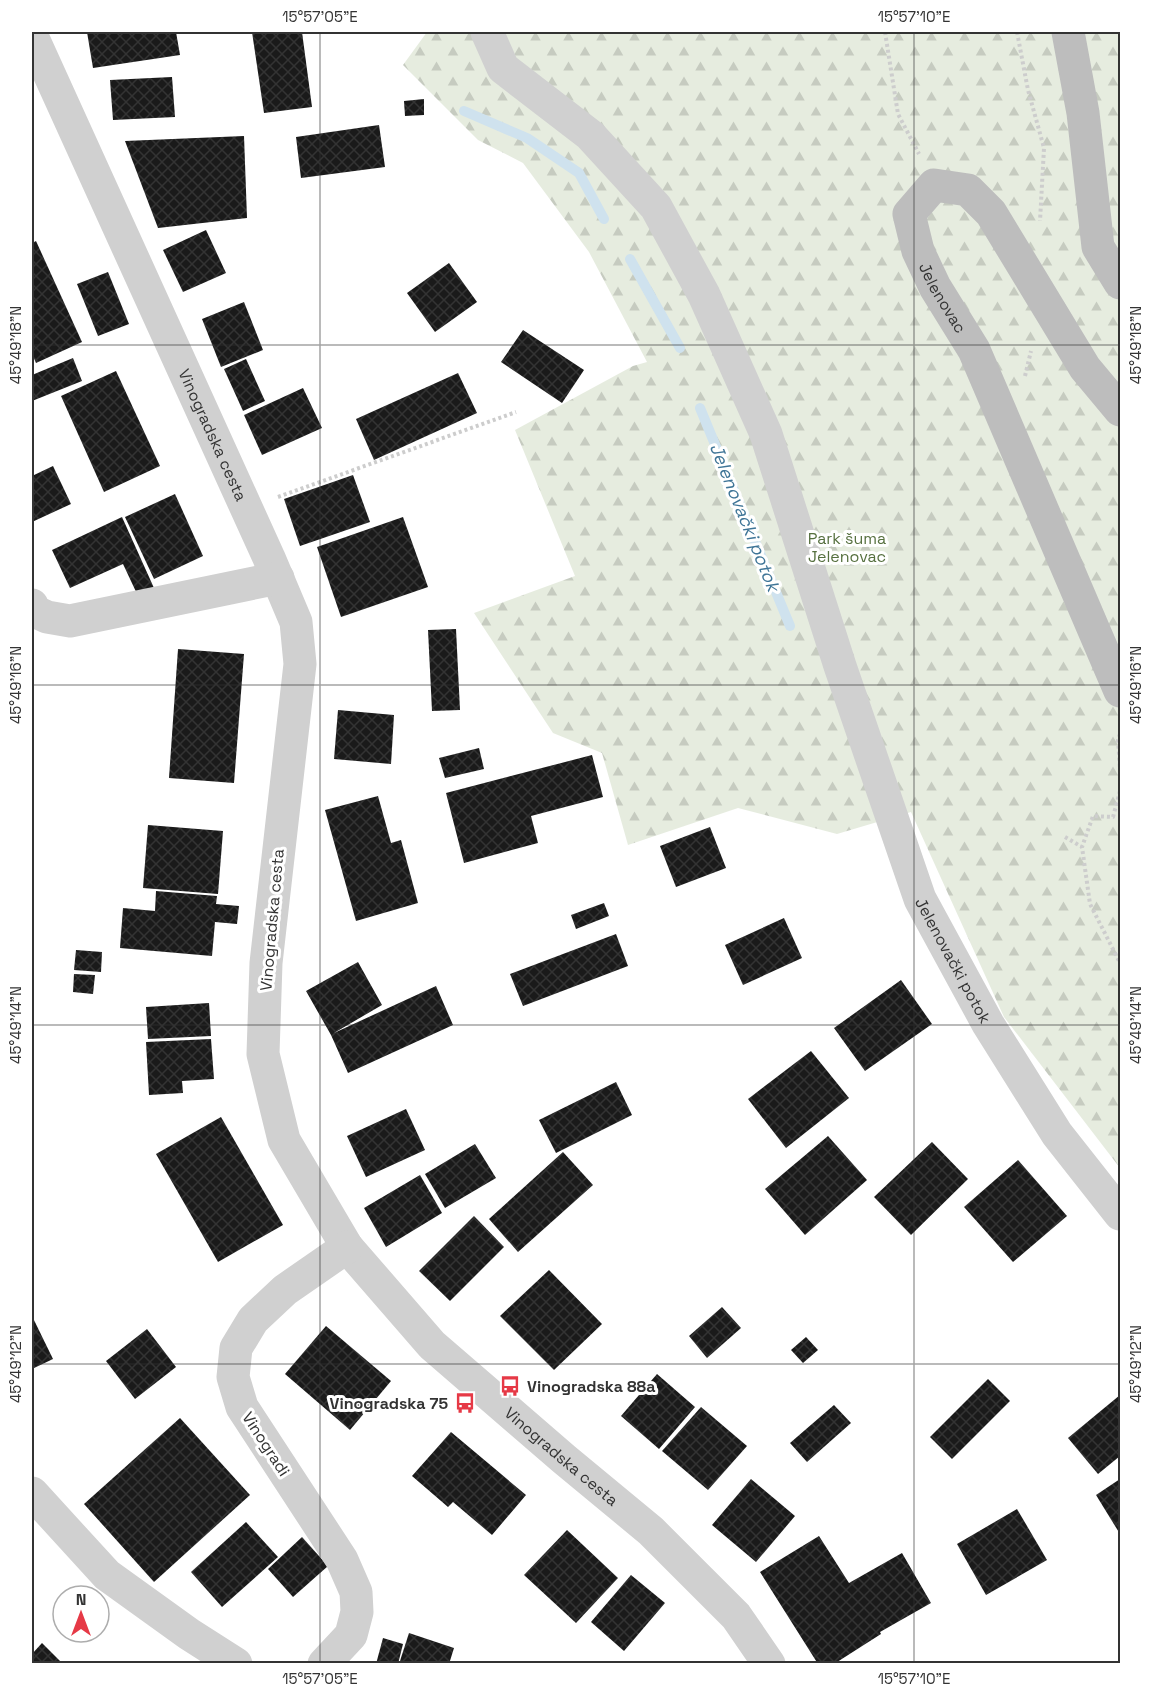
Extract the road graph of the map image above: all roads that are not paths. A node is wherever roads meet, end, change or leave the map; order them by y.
1 (487, 32) edge
2 (1068, 32) edge
3 (32, 36) edge
4 (1120, 283) edge
5 (1120, 410) edge
6 (278, 578) junction
7 (32, 605) edge
8 (1120, 691) edge
9 (1120, 1214) edge
10 (347, 1247) junction
11 (32, 1492) edge
12 (236, 1664) edge
13 (324, 1664) edge
14 (769, 1664) edge

1 - 9 street, Jelenovački potok
2 - 4 street
3 - 6 street, Vinogradska cesta
5 - 8 street, Jelenovac
6 - 7 street
6 - 10 street, Vinogradska cesta
10 - 13 street, Vinogradi
10 - 14 street, Vinogradska cesta
11 - 12 street

